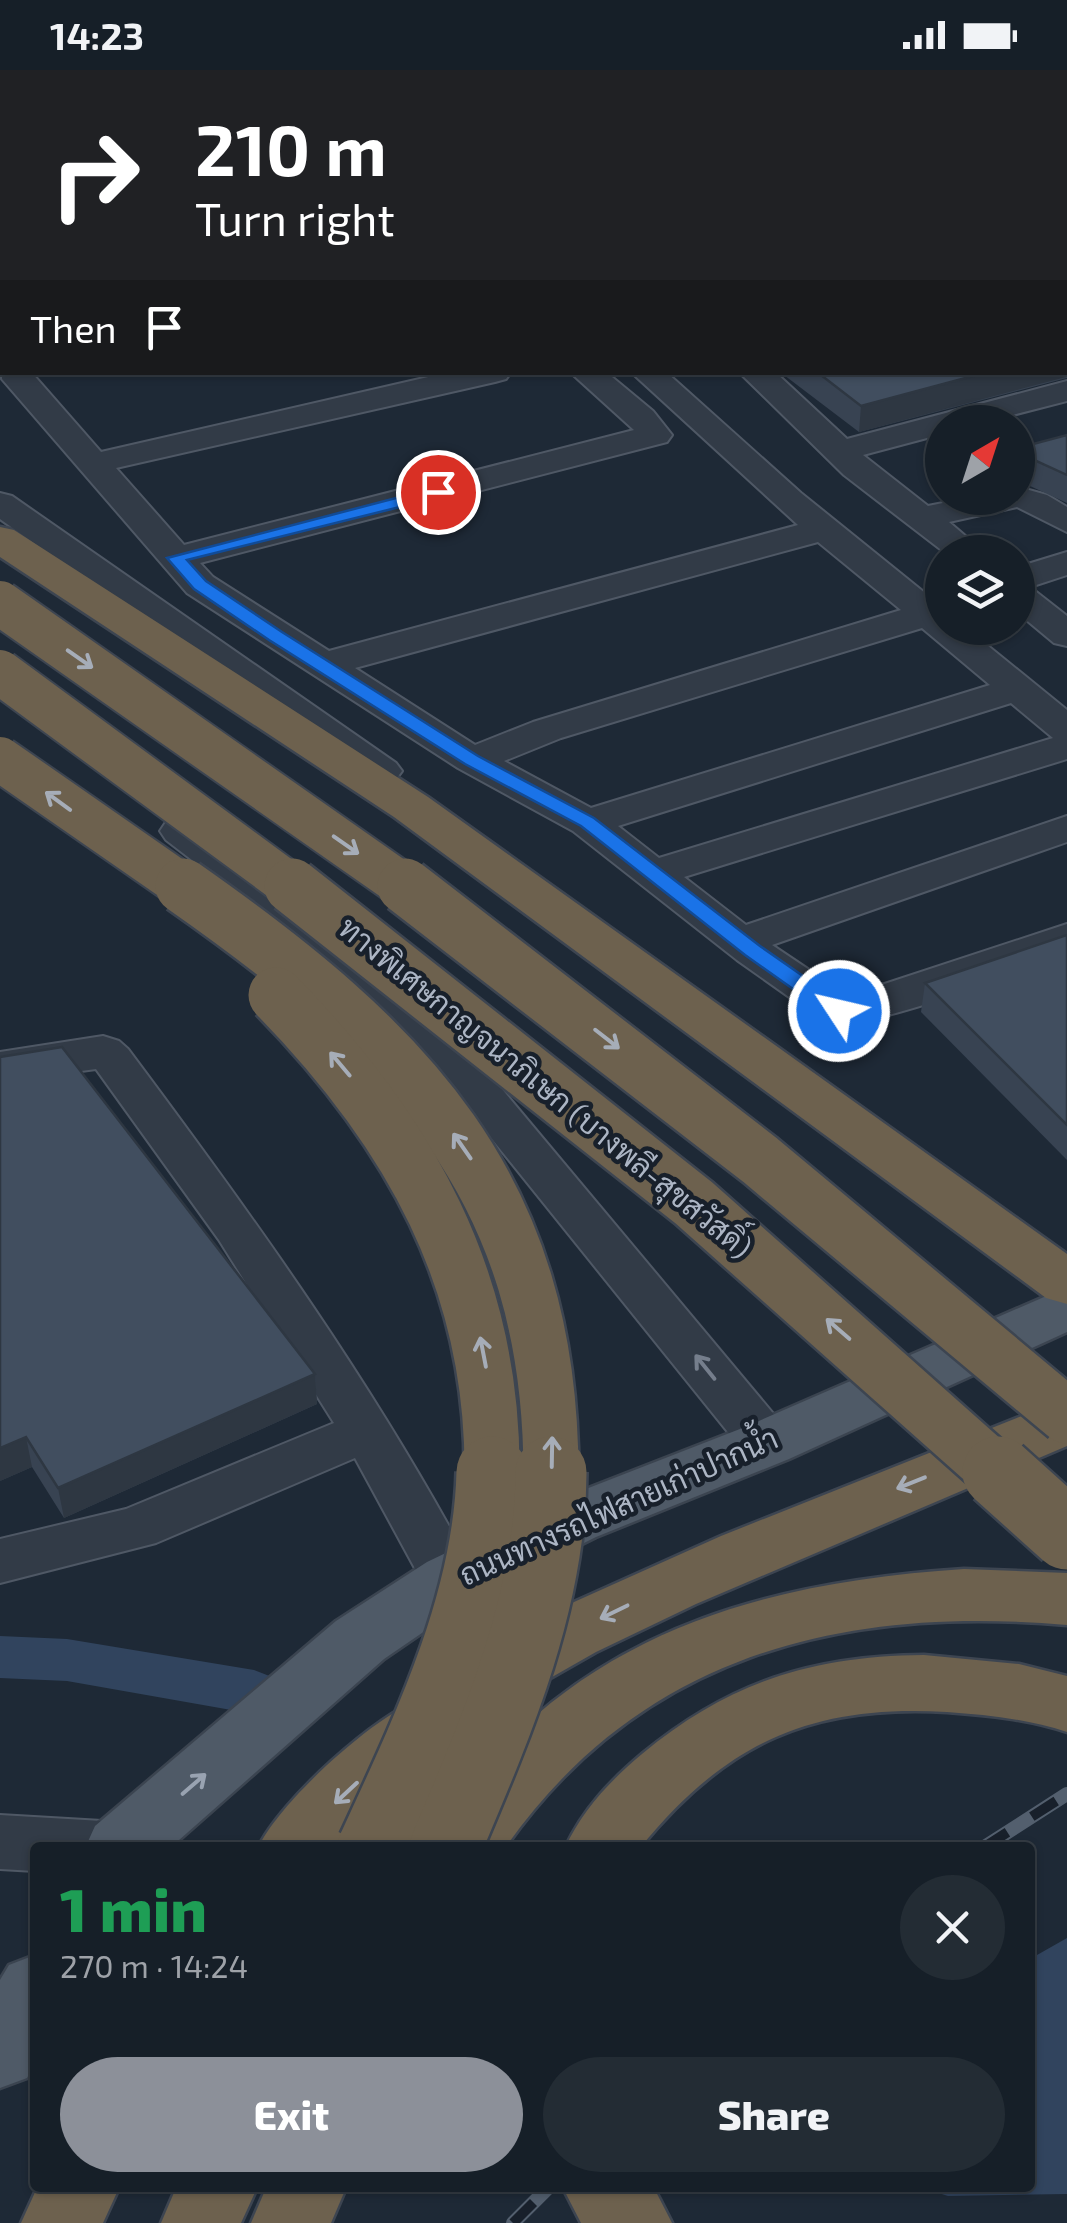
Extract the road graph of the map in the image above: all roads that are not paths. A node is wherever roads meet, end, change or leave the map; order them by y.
1 (21, 375) edge
2 (482, 375) edge
3 (590, 375) edge
4 (650, 375) edge
5 (759, 375) edge
6 (1067, 391) edge
7 (1014, 405) edge
8 (1067, 420) edge
9 (1035, 427) edge
10 (925, 431) edge
11 (925, 450) edge
12 (848, 460) junction
13 (92, 464) junction
14 (1035, 502) edge
15 (0, 503) edge
16 (936, 515) edge
17 (922, 518) junction
18 (1067, 522) edge
19 (825, 529) junction
20 (944, 535) edge
21 (0, 539) edge
22 (176, 558) junction
23 (1067, 563) edge
24 (1035, 573) edge
25 (0, 603) edge
26 (1035, 607) edge
27 (925, 612) edge
28 (925, 627) edge
29 (1066, 632) edge
30 (965, 645) edge
31 (322, 665) junction
32 (0, 672) edge
33 (1018, 689) junction
34 (0, 690) edge
35 (1067, 730) edge
36 (1067, 746) edge
37 (0, 760) edge
38 (472, 760) junction
39 (588, 822) junction
40 (1067, 828) edge
41 (120, 846) junction
42 (653, 873) junction
43 (1067, 937) edge
44 (740, 942) junction
45 (0, 1067) edge
46 (1067, 1261) edge
47 (1067, 1283) edge
48 (1067, 1308) edge
49 (1067, 1418) edge
50 (367, 1431) junction
51 (766, 1443) junction
52 (1067, 1534) edge
53 (0, 1561) edge
54 (450, 1580) junction
55 (1067, 1598) edge
56 (1067, 1704) edge
57 (0, 1842) edge
58 (127, 1842) edge
59 (299, 1842) edge
60 (377, 1842) edge
61 (446, 1842) edge
62 (468, 1842) edge
63 (603, 1842) edge
64 (30, 1844) edge
65 (215, 2192) edge
66 (304, 2192) edge
67 (607, 2192) edge
68 (201, 2223) edge
69 (292, 2223) edge
70 (632, 2223) edge

1 - 13 street
2 - 13 street
3 - 22 street
4 - 19 street
5 - 12 street
6 - 7 street
8 - 9 street
10 - 12 street
11 - 12 street
12 - 17 street
13 - 22 street
14 - 18 street
15 - 46 street
16 - 17 street
17 - 20 street
19 - 27 street
19 - 31 street
21 - 47 highway
22 - 31 street
23 - 24 street
25 -> 49 highway, bridge
26 - 29 street
28 - 38 street
30 - 33 street
31 - 38 street
52 -> 32 highway, ทางพิเศษกาญจนาภิเษก (บางพลี-สุขสวัสดิ์), bridge
33 - 35 street
33 - 39 street
51 -> 34 street
36 - 42 street
41 -> 37 highway, bridge
38 - 39 street
39 - 42 street
40 - 44 street
60 -> 41 highway, bridge
61 -> 41 highway, bridge
42 - 44 street
43 - 44 street
45 - 50 street
48 - 51 main road, ถนนทางรถไฟสายเก่าปากน้ำ
49 -> 59 highway
50 - 53 street
50 - 54 street
51 - 54 main road, ถนนทางรถไฟสายเก่าปากน้ำ
58 -> 54 main road, ถนนทางรถไฟสายเก่าปากน้ำ
55 - 62 highway
56 - 63 highway
57 - 64 street
65 - 68 highway
66 - 69 highway
67 - 70 highway

